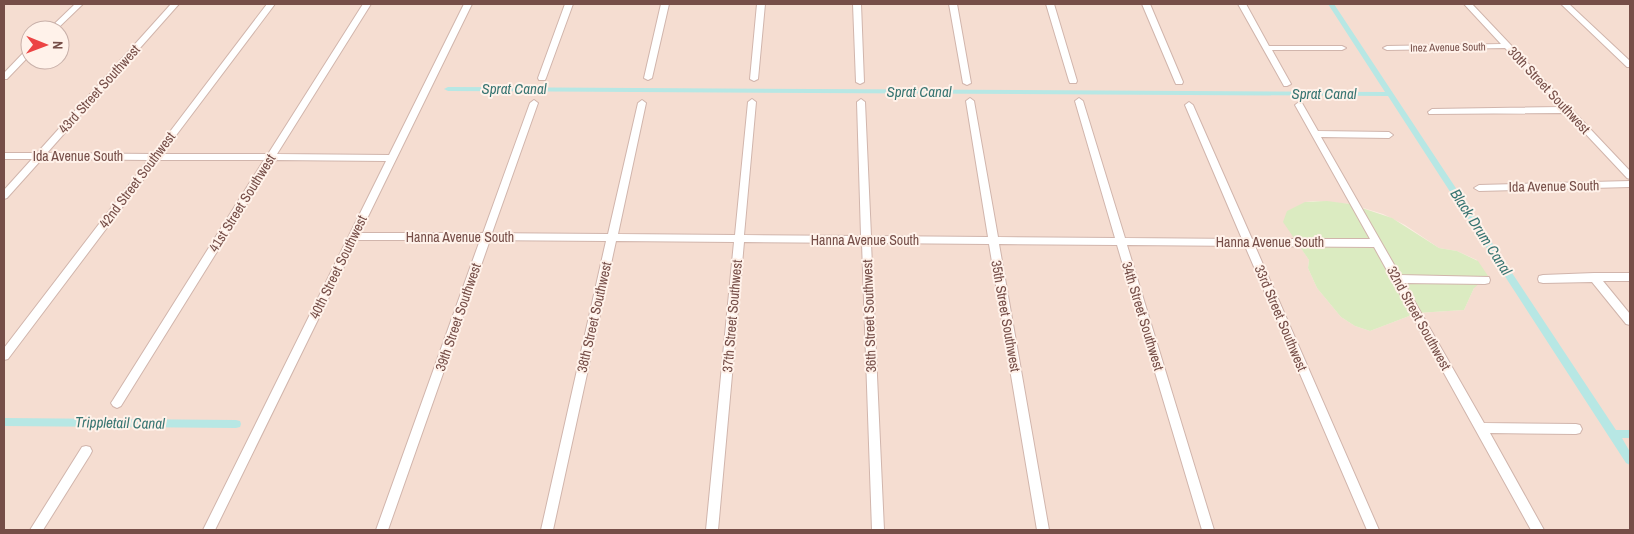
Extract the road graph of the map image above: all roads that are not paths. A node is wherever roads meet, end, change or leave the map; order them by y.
1 (79, 4) edge
2 (175, 4) edge
3 (271, 4) edge
4 (367, 4) edge
5 (468, 4) edge
6 (569, 4) edge
7 (665, 4) edge
8 (761, 4) edge
9 (857, 4) edge
10 (953, 4) edge
11 (1050, 4) edge
12 (1146, 4) edge
13 (1242, 4) edge
14 (1468, 4) edge
15 (1565, 4) edge
16 (62, 20) edge
17 (1508, 46) junction
18 (1267, 48) junction
19 (1342, 48) dead end
20 (1388, 48) dead end
21 (20, 61) edge
22 (1630, 65) edge
23 (4, 77) edge
24 (542, 78) dead end
25 (648, 78) dead end
26 (754, 79) dead end
27 (860, 82) dead end
28 (1073, 82) dead end
29 (1179, 82) dead end
30 (967, 83) dead end
31 (1287, 84) dead end
32 (970, 101) dead end
33 (1079, 101) dead end
34 (752, 102) dead end
35 (861, 102) dead end
36 (534, 103) dead end
37 (642, 103) dead end
38 (1190, 105) dead end
39 (1299, 105) dead end
40 (1568, 110) junction
41 (1432, 112) dead end
42 (1316, 134) junction
43 (1389, 135) dead end
44 (4, 156) edge
45 (39, 156) junction
46 (155, 157) junction
47 (270, 158) junction
48 (392, 158) junction
49 (1616, 161) junction
50 (1630, 161) edge
51 (1630, 176) edge
52 (1630, 184) edge
53 (1478, 188) dead end
54 (4, 196) edge
55 (354, 236) junction
56 (486, 237) junction
57 (612, 238) junction
58 (739, 239) junction
59 (866, 240) junction
60 (994, 240) junction
61 (1121, 241) junction
62 (1248, 242) junction
63 (1376, 243) junction
64 (1630, 276) edge
65 (1594, 277) junction
66 (1397, 279) junction
67 (1542, 279) dead end
68 (1485, 280) dead end
69 (1630, 321) edge
70 (4, 356) edge
71 (117, 403) dead end
72 (1481, 428) junction
73 (1576, 429) dead end
74 (86, 451) dead end
75 (36, 530) edge
76 (209, 530) edge
77 (382, 530) edge
78 (547, 530) edge
79 (712, 530) edge
80 (878, 530) edge
81 (1043, 530) edge
82 (1208, 530) edge
83 (1373, 530) edge
84 (1538, 530) edge

1 - 16 street
2 - 45 street, 43rd Street Southwest
3 - 46 street, 42nd Street Southwest
4 - 47 street, 41st Street Southwest
5 - 48 street, 40th Street Southwest
6 - 24 street
7 - 25 street
8 - 26 street
9 - 27 street
10 - 30 street
11 - 28 street
12 - 29 street
13 - 18 street
14 - 17 street, 30th Street Southwest
15 - 22 street
17 - 20 street, Inez Avenue South
17 - 40 street, 30th Street Southwest
18 - 19 street
18 - 31 street
21 - 23 street
32 - 60 street, 35th Street Southwest
33 - 61 street, 34th Street Southwest
34 - 58 street, 37th Street Southwest
35 - 59 street, 36th Street Southwest
36 - 56 street, 39th Street Southwest
37 - 57 street, 38th Street Southwest
38 - 62 street, 33rd Street Southwest
39 - 42 street, 32nd Street Southwest
40 - 41 street
40 - 49 street, 30th Street Southwest
42 - 43 street
42 - 63 street, 32nd Street Southwest
44 - 45 street, Ida Avenue South
45 - 46 street, Ida Avenue South
45 - 54 street, 43rd Street Southwest
46 - 47 street, Ida Avenue South
46 - 70 street, 42nd Street Southwest
47 - 48 street, Ida Avenue South
47 - 71 street, 41st Street Southwest
48 - 55 street, 40th Street Southwest
49 - 50 street
49 - 51 street, 30th Street Southwest
52 - 53 street, Ida Avenue South
55 - 56 street, Hanna Avenue South
55 - 76 street, 40th Street Southwest
56 - 57 street, Hanna Avenue South
56 - 77 street, 39th Street Southwest
57 - 58 street, Hanna Avenue South
57 - 78 street, 38th Street Southwest
58 - 59 street, Hanna Avenue South
58 - 79 street, 37th Street Southwest
59 - 60 street, Hanna Avenue South
59 - 80 street, 36th Street Southwest
60 - 61 street, Hanna Avenue South
60 - 81 street, 35th Street Southwest
61 - 62 street, Hanna Avenue South
61 - 82 street, 34th Street Southwest
62 - 63 street, Hanna Avenue South
62 - 83 street, 33rd Street Southwest
63 - 66 street, 32nd Street Southwest
64 - 65 street
65 - 67 street
65 - 69 street
66 - 68 street
66 - 72 street, 32nd Street Southwest
72 - 73 street
72 - 84 street, 32nd Street Southwest
74 - 75 street

